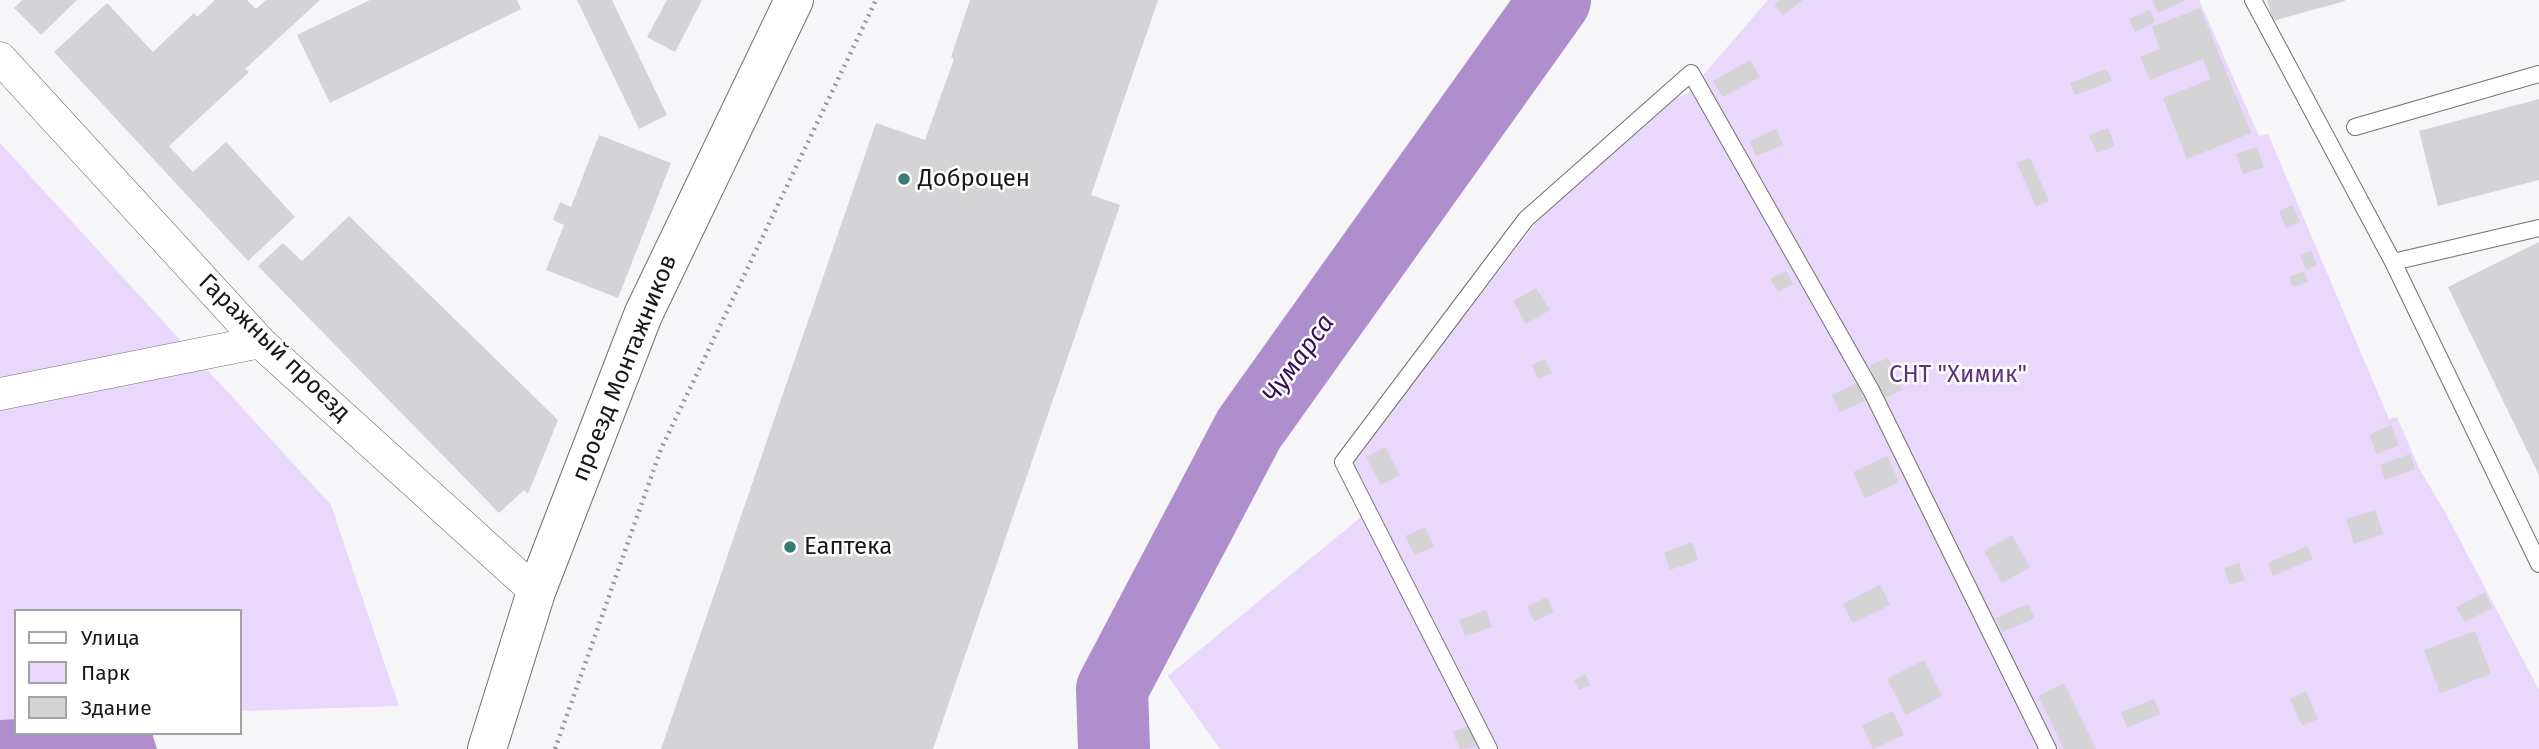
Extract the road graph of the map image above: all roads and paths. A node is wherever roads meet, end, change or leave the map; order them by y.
1 (794, 0) edge
2 (876, 0) edge
3 (2253, 0) edge
4 (0, 58) edge
5 (2539, 74) edge
6 (2355, 127) dead end
7 (2539, 228) edge
8 (2393, 262) junction
9 (260, 342) junction
10 (0, 394) edge
11 (2539, 564) edge
12 (536, 592) junction
13 (487, 749) edge
14 (555, 749) edge
15 (1489, 749) edge
16 (2048, 749) edge

1 - 12 main road, проезд Монтажников
2 - 14 path
3 - 8 lane
4 - 9 street, Гаражный проезд
5 - 6 lane
7 - 8 lane
8 - 11 lane
9 - 10 street
9 - 12 street, Гаражный проезд
12 - 13 main road, проезд Монтажников
15 - 16 lane

